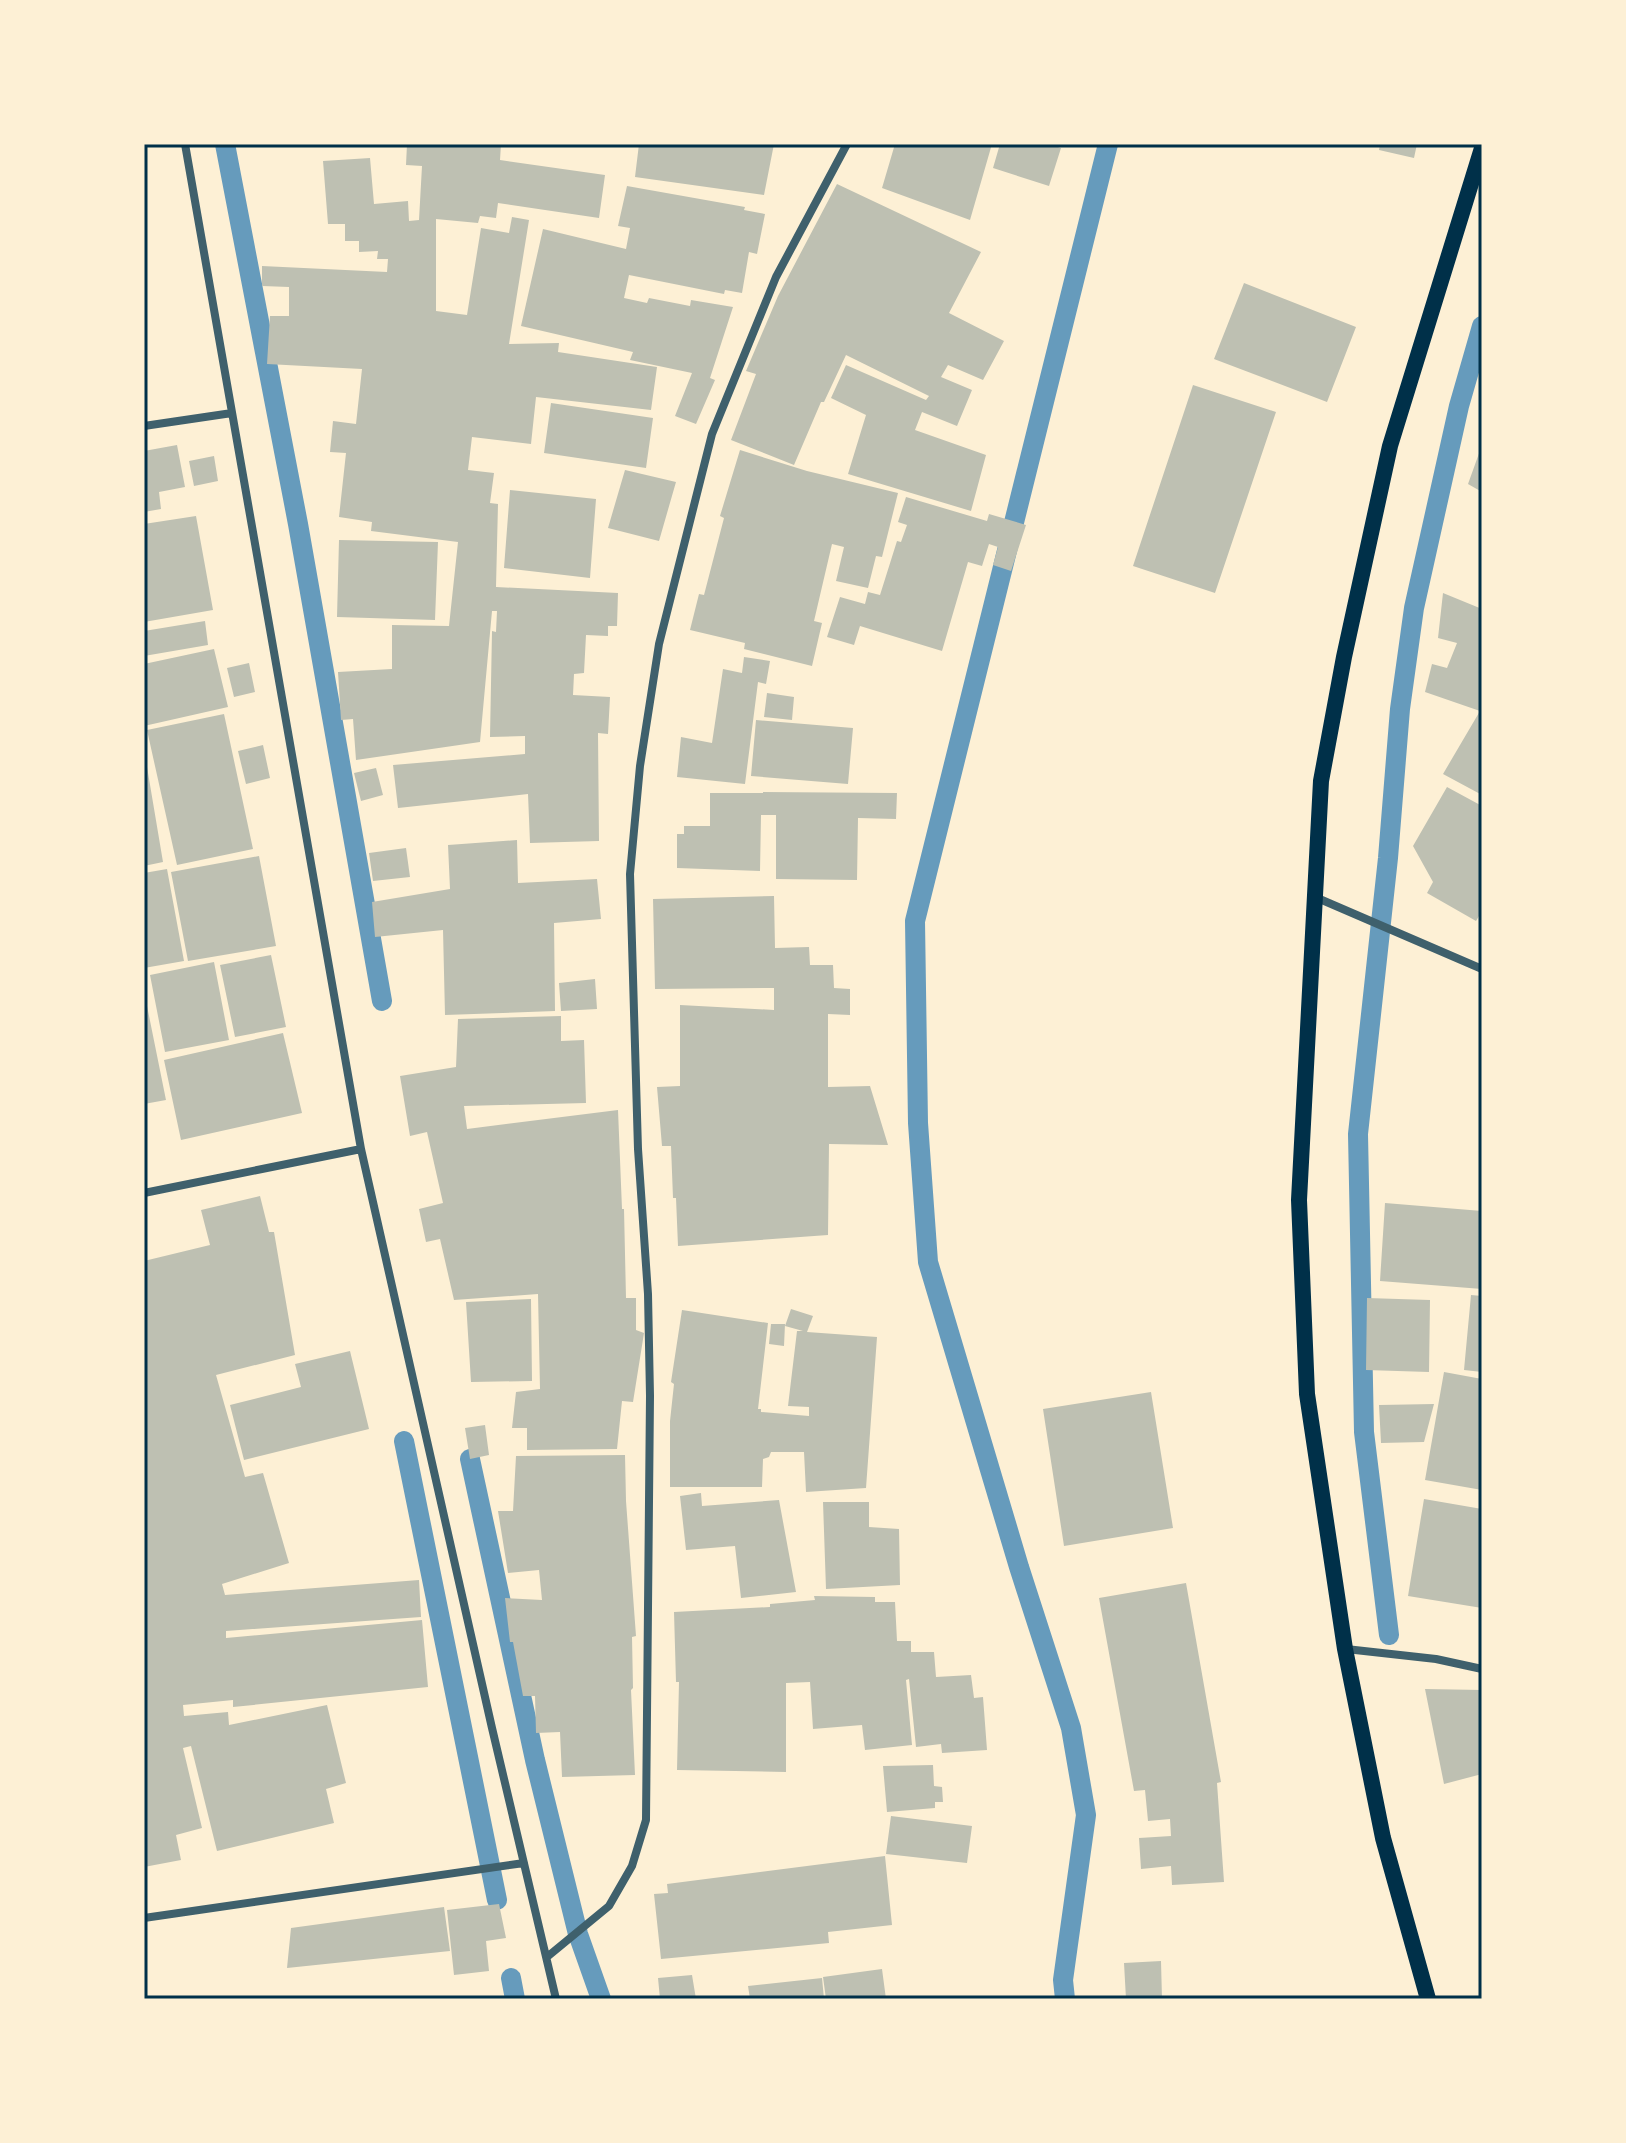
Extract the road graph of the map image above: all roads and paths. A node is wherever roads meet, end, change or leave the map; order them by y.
1 (185, 144) edge
2 (847, 144) edge
3 (1482, 148) edge
4 (232, 413) junction
5 (144, 426) edge
6 (1315, 897) junction
7 (1482, 969) edge
8 (361, 1149) junction
9 (144, 1193) edge
10 (1345, 1649) junction
11 (1482, 1669) edge
12 (524, 1863) junction
13 (145, 1919) edge
14 (547, 1957) junction
15 (556, 1999) edge
16 (1428, 1999) edge

1 - 4 street
2 - 14 street
3 - 6 main road
4 - 5 street
4 - 8 street
6 - 7 street
6 - 10 main road
8 - 9 street
8 - 12 street
10 - 11 street
10 - 16 main road
12 - 13 street
12 - 14 street
14 - 15 street

